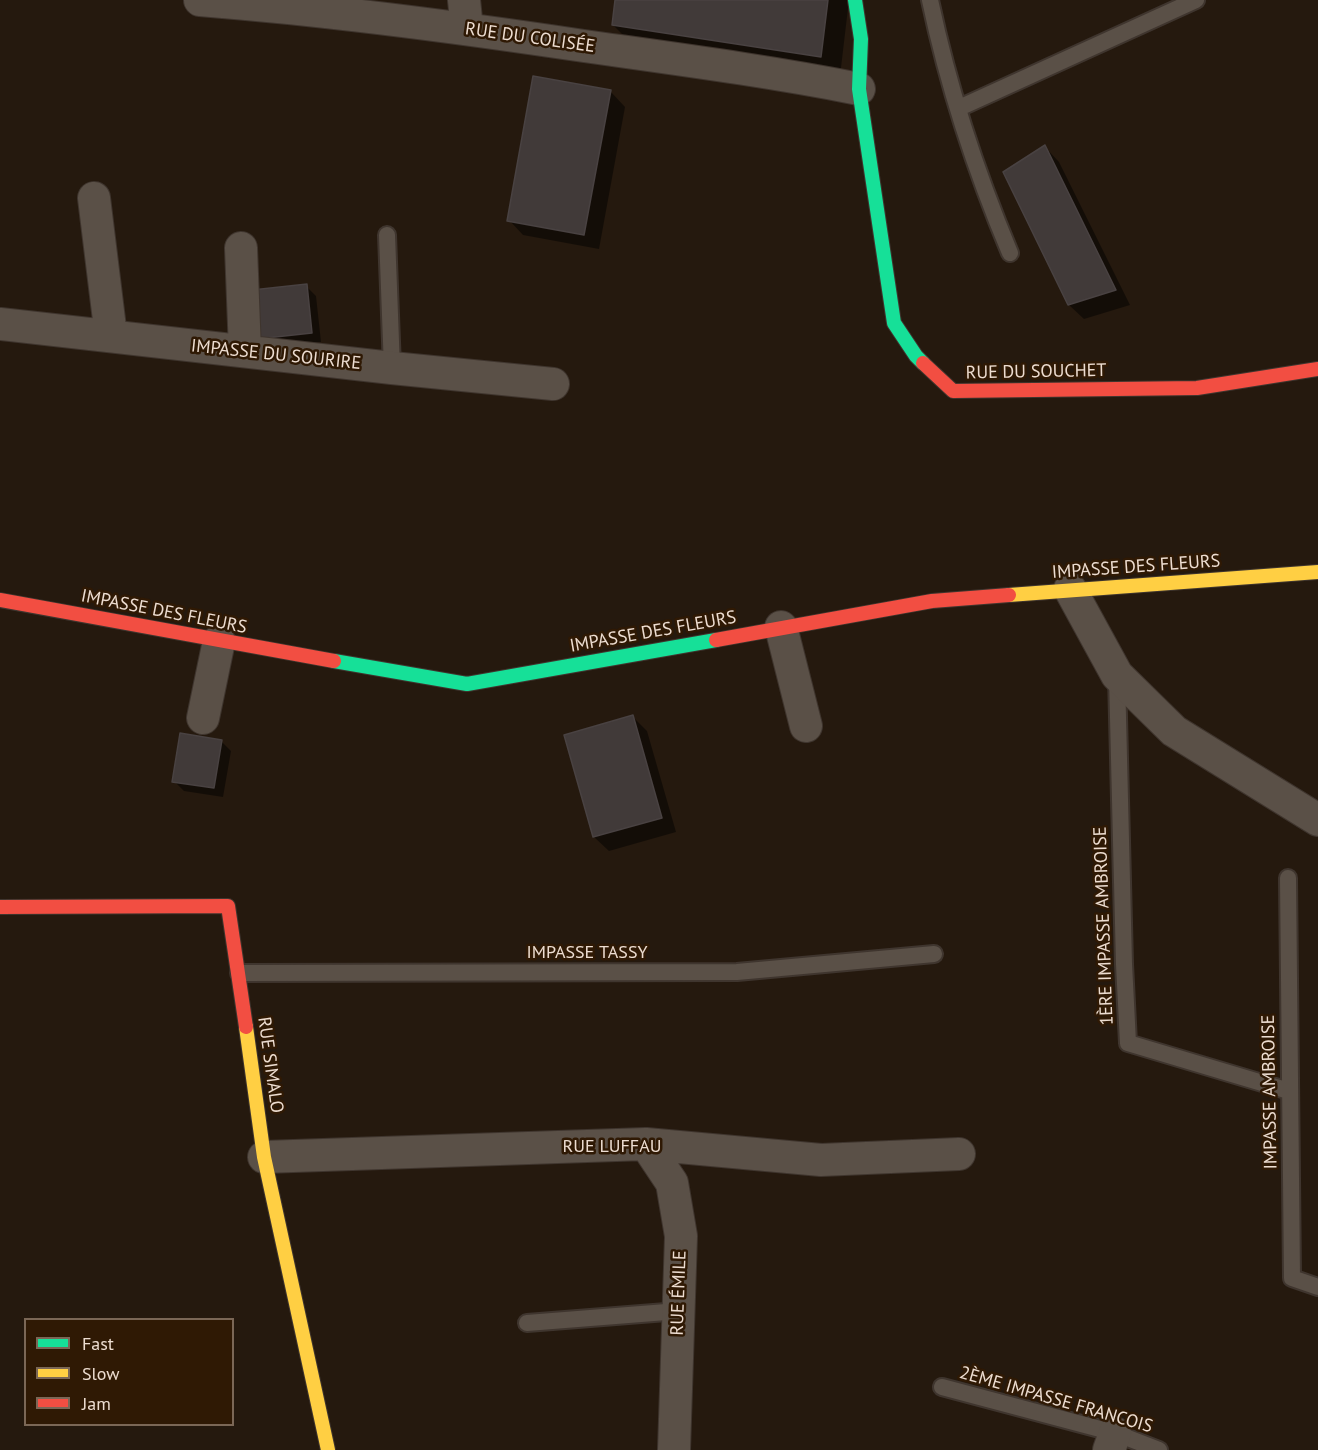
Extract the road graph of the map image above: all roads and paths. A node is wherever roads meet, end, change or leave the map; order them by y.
1 (200, 0) edge
2 (855, 0) edge
3 (930, 0) edge
4 (1196, 0) edge
5 (466, 14) edge
6 (859, 89) junction
7 (959, 108) junction
8 (94, 198) dead end
9 (387, 235) dead end
10 (241, 248) dead end
11 (1010, 253) dead end
12 (0, 324) edge
13 (111, 336) junction
14 (245, 351) junction
15 (392, 368) junction
16 (1318, 369) edge
17 (553, 384) dead end
18 (1318, 572) edge
19 (1070, 589) junction
20 (0, 600) edge
21 (781, 627) junction
22 (219, 641) junction
23 (1117, 675) junction
24 (203, 718) dead end
25 (806, 726) dead end
26 (1318, 820) edge
27 (1288, 878) dead end
28 (0, 908) edge
29 (934, 954) dead end
30 (239, 973) junction
31 (1289, 1091) junction
32 (646, 1144) junction
33 (959, 1154) dead end
34 (264, 1157) junction
35 (1318, 1287) edge
36 (679, 1311) junction
37 (527, 1323) dead end
38 (942, 1387) dead end
39 (1112, 1442) edge
40 (328, 1450) edge
41 (674, 1450) edge
42 (1159, 1450) edge

1 - 5 street, RUE DU COLISÉE
2 - 6 street, RUE DU SOUCHET
3 - 7 lane
4 - 7 lane
5 - 6 street, RUE DU COLISÉE
6 - 16 street, RUE DU SOUCHET
7 - 11 lane
8 - 13 street
9 - 15 lane
10 - 14 street
12 - 13 street, IMPASSE DU SOURIRE
13 - 14 street, IMPASSE DU SOURIRE
14 - 15 street, IMPASSE DU SOURIRE
15 - 17 street, IMPASSE DU SOURIRE
18 - 19 street, IMPASSE DES FLEURS
19 - 21 street, IMPASSE DES FLEURS
19 - 23 street
20 - 22 street, IMPASSE DES FLEURS
21 - 22 street, IMPASSE DES FLEURS
21 - 25 street
22 - 24 street
23 - 26 street
23 - 31 lane, 1ÈRE IMPASSE AMBROISE
27 - 31 lane, IMPASSE AMBROISE
28 - 30 street, RUE SIMALO
29 - 30 lane, IMPASSE TASSY
30 - 34 street, RUE SIMALO
31 - 35 lane, IMPASSE AMBROISE
32 - 33 street, RUE LUFFAU
32 - 34 street, RUE LUFFAU
32 - 36 street, RUE ÉMILE
34 - 40 street, RUE SIMALO
36 - 37 lane
36 - 41 street, RUE ÉMILE
38 - 39 lane, 2ÈME IMPASSE FRANCOIS
39 - 42 lane, 2ÈME IMPASSE FRANCOIS

